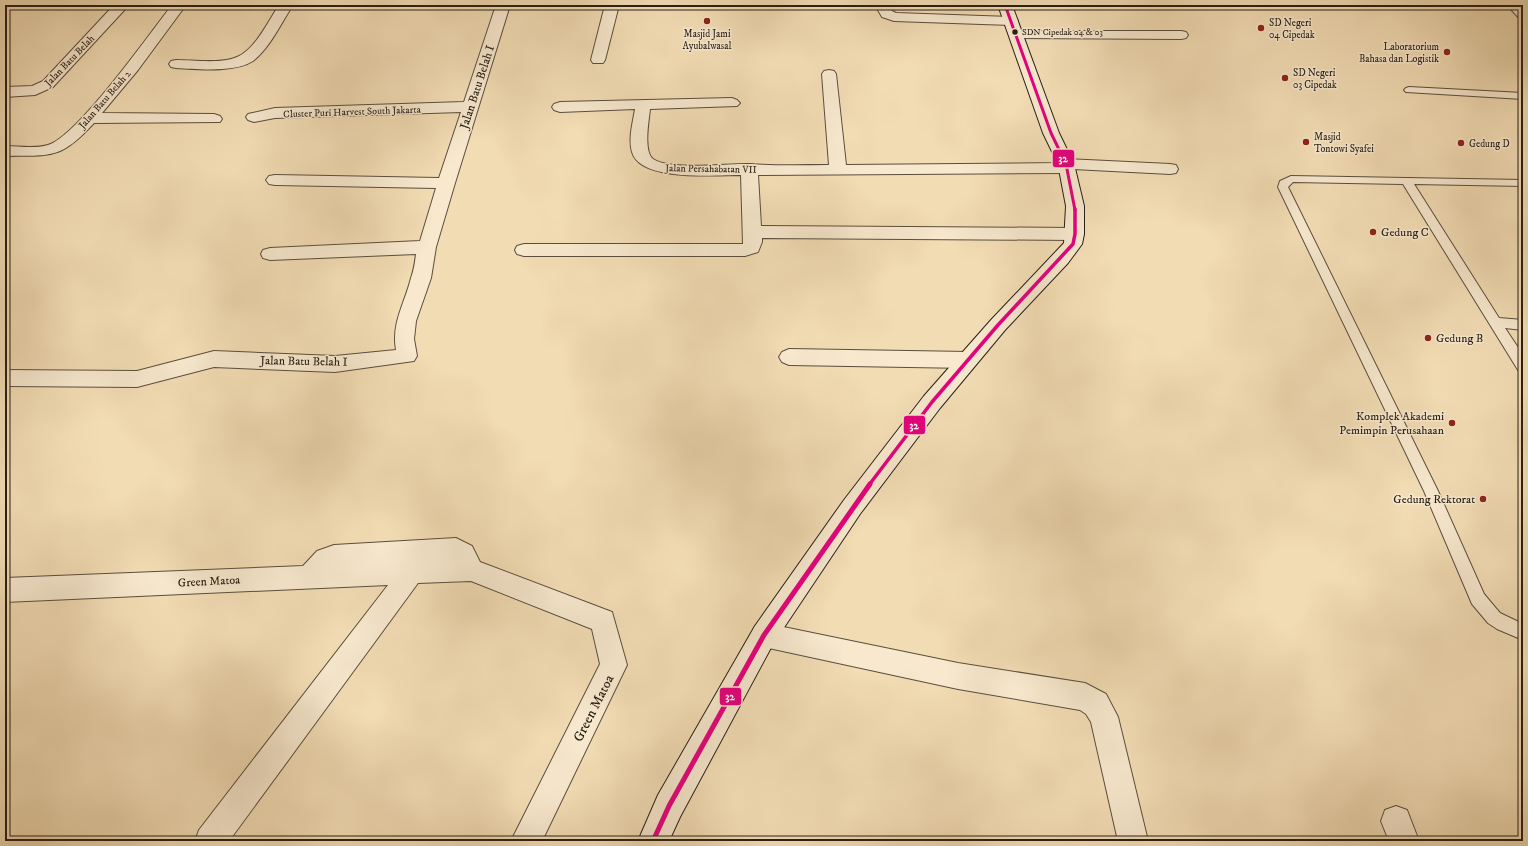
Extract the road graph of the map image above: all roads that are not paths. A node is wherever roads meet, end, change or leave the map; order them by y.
1 (122, 5) edge
2 (179, 5) edge
3 (286, 5) edge
4 (503, 5) edge
5 (612, 5) edge
6 (882, 5) edge
7 (1514, 5) edge
8 (1523, 14) edge
9 (1011, 20) edge
10 (1181, 35) dead end
11 (598, 60) dead end
12 (176, 64) dead end
13 (830, 74) dead end
14 (1409, 90) dead end
15 (5, 92) edge
16 (1523, 96) edge
17 (732, 103) dead end
18 (643, 104) junction
19 (470, 107) junction
20 (560, 107) dead end
21 (254, 117) dead end
22 (89, 118) junction
23 (214, 119) dead end
24 (5, 151) edge
25 (1066, 166) junction
26 (749, 168) junction
27 (838, 170) junction
28 (1170, 170) dead end
29 (275, 180) dead end
30 (1406, 181) junction
31 (446, 183) junction
32 (1523, 183) edge
33 (753, 232) junction
34 (1075, 234) junction
35 (427, 247) junction
36 (524, 250) dead end
37 (270, 254) dead end
38 (1494, 322) junction
39 (1523, 325) edge
40 (788, 357) dead end
41 (968, 360) junction
42 (1523, 366) edge
43 (5, 378) edge
44 (471, 570) junction
45 (413, 571) junction
46 (310, 576) junction
47 (5, 590) edge
48 (1523, 632) edge
49 (764, 635) junction
50 (210, 841) edge
51 (526, 841) edge
52 (653, 841) edge
53 (1133, 841) edge

1 - 15 street, Jalan Batu Belah
2 - 22 street, Jalan Batu Belah 2
3 - 12 street
4 - 19 street, Jalan Batu Belah I
5 - 11 street
6 - 9 street
7 - 8 street
9 - 10 street
9 - 25 street
13 - 27 street
14 - 16 lane
17 - 18 street
18 - 20 street
18 - 26 street, Jalan Persahabatan VII
19 - 21 street, Cluster Puri Harvest South Jakarta
19 - 31 street, Jalan Batu Belah I
22 - 23 street
22 - 24 street, Jalan Batu Belah 2
25 - 27 street, Jalan Persahabatan VII
25 - 28 street, Jalan Persahabatan VII
25 - 34 street
26 - 27 street, Jalan Persahabatan VII
26 - 33 street
29 - 31 street
30 - 32 lane
30 - 38 lane
30 - 48 lane
31 - 35 street, Jalan Batu Belah I
33 - 34 street
33 - 36 street
34 - 41 street
35 - 37 street
35 - 43 street, Jalan Batu Belah I
38 - 39 lane
38 - 42 lane
40 - 41 street
41 - 49 street
44 - 45 street, Green Matoa
44 - 46 street
44 - 51 street, Green Matoa
45 - 46 street, Green Matoa
45 - 50 street
46 - 47 street, Green Matoa
49 - 52 street
49 - 53 street

